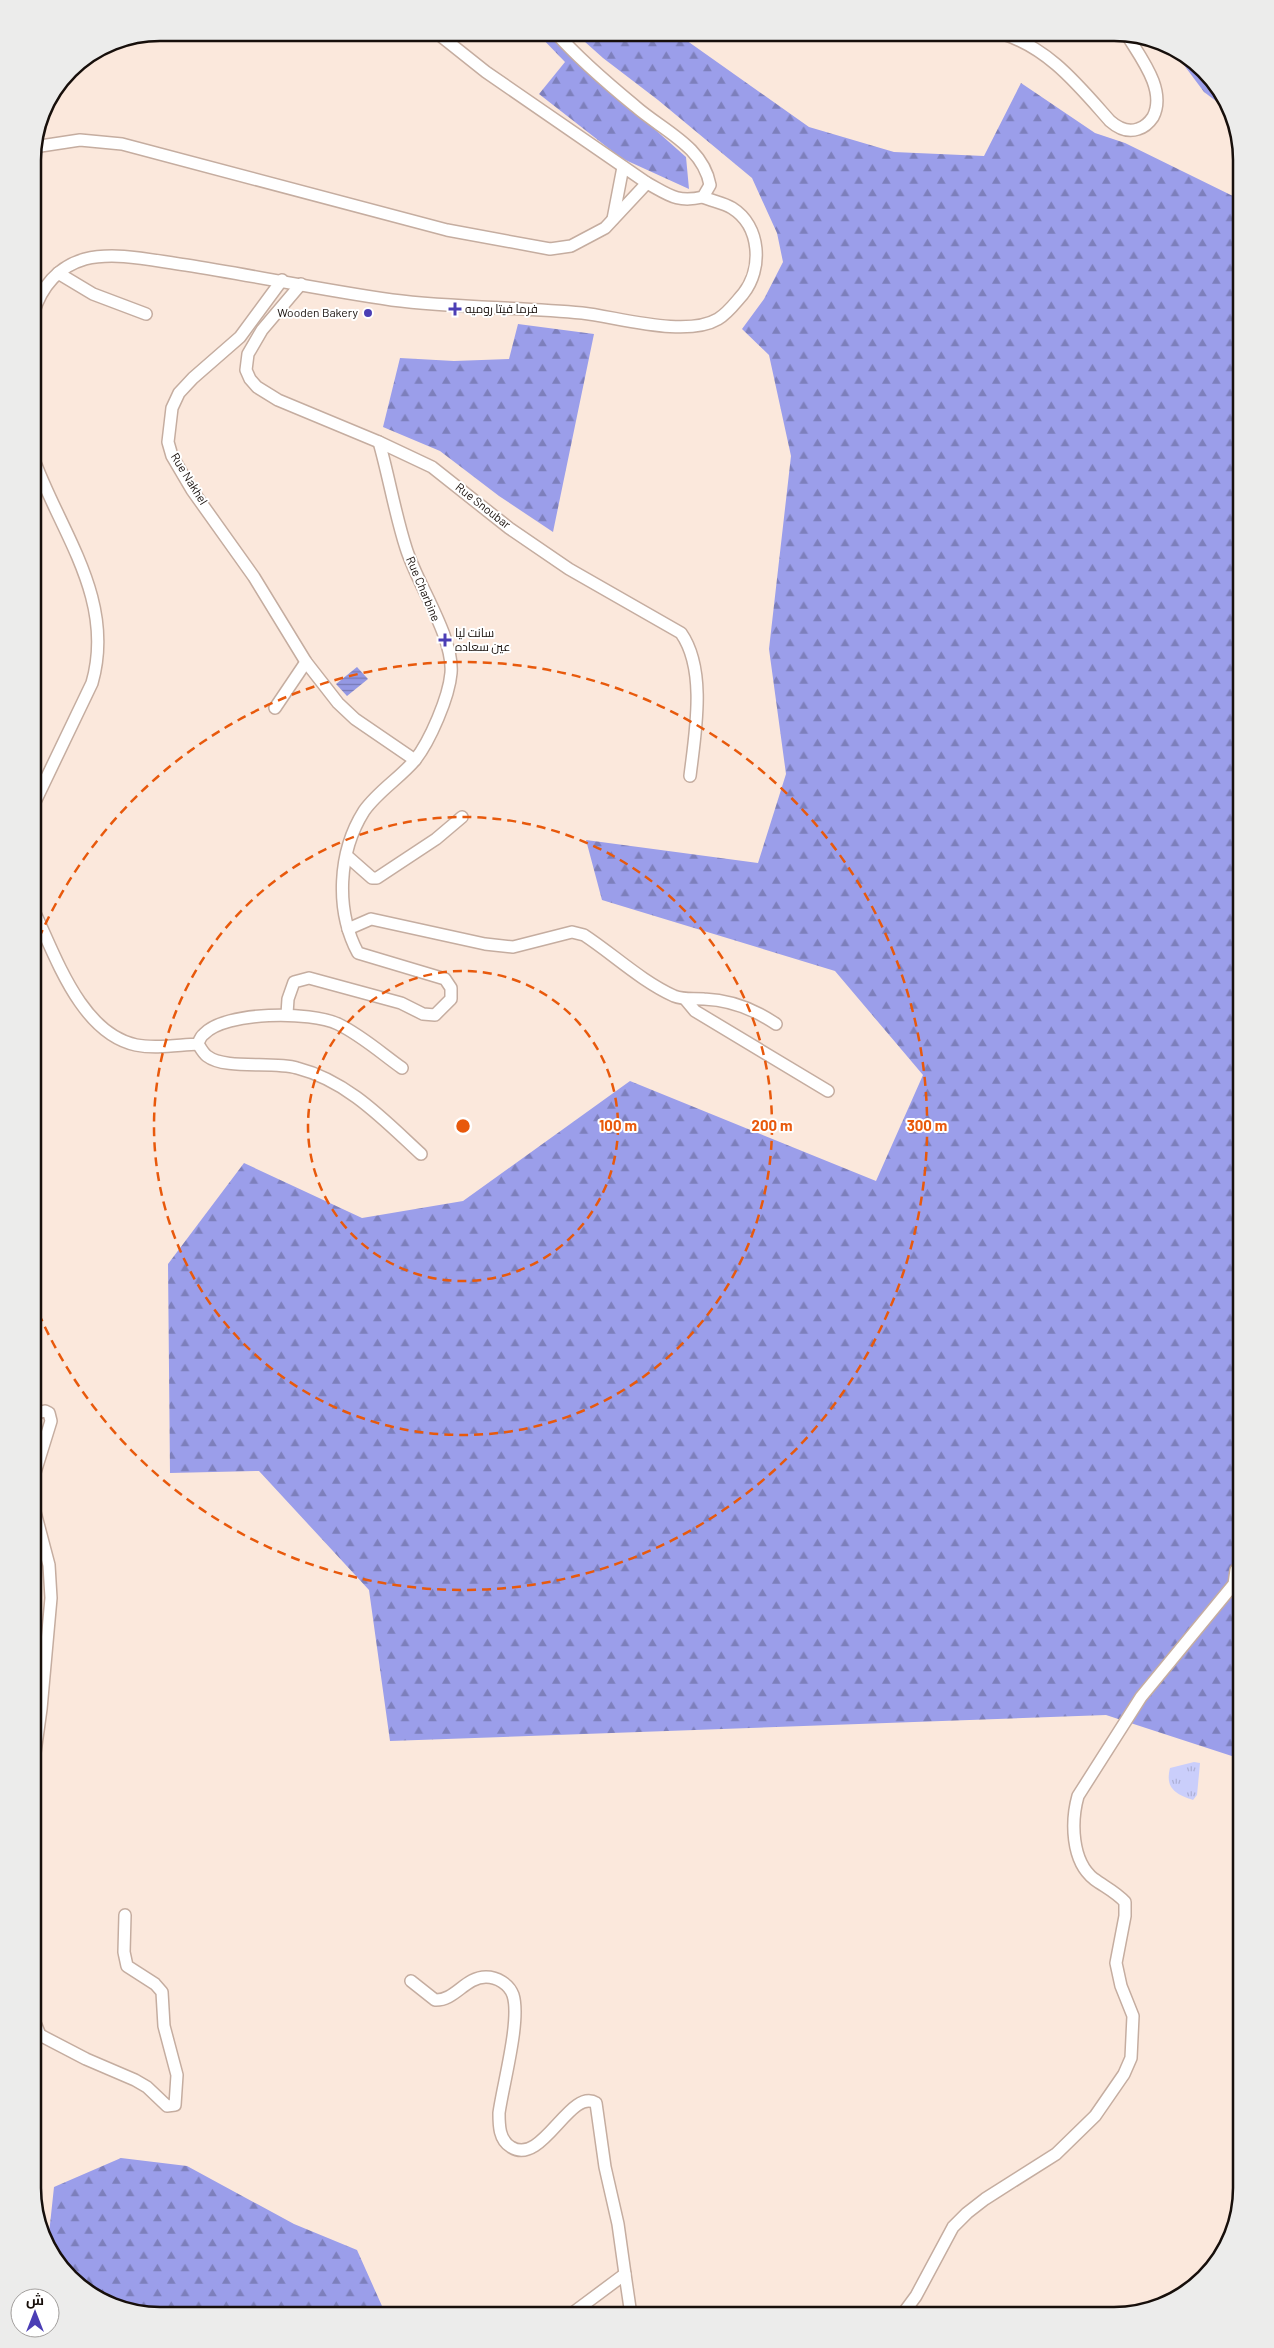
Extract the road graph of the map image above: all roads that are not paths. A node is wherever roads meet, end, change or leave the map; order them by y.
1 (447, 41) edge
2 (564, 41) edge
3 (1023, 42) edge
4 (1132, 43) edge
5 (42, 146) edge
6 (623, 167) junction
7 (647, 183) junction
8 (703, 197) junction
9 (613, 221) junction
10 (58, 273) junction
11 (282, 280) junction
12 (301, 284) junction
13 (42, 290) edge
14 (146, 314) dead end
15 (379, 442) junction
16 (42, 476) edge
17 (306, 662) junction
18 (275, 708) dead end
19 (415, 760) junction
20 (690, 776) dead end
21 (42, 788) edge
22 (462, 817) dead end
23 (346, 856) junction
24 (42, 926) edge
25 (348, 929) junction
26 (685, 999) junction
27 (288, 1014) junction
28 (776, 1024) dead end
29 (198, 1044) junction
30 (402, 1068) dead end
31 (828, 1091) dead end
32 (421, 1154) dead end
33 (41, 1412) edge
34 (41, 1452) edge
35 (41, 1536) edge
36 (1233, 1585) edge
37 (41, 1681) edge
38 (125, 1915) dead end
39 (411, 1981) dead end
40 (41, 2037) edge
41 (625, 2274) junction
42 (581, 2306) edge
43 (630, 2306) edge
44 (908, 2307) edge

1 - 6 street
2 - 8 street
3 - 4 street
5 - 9 street
6 - 7 street
6 - 9 street
7 - 8 street
7 - 9 street
8 - 12 street
10 - 11 street
10 - 13 street
10 - 14 street
11 - 12 street
11 - 17 street, Rue Nakhel
12 - 15 street, Rue Snoubar
15 - 19 street, Rue Charbine
15 - 20 street, Rue Snoubar
16 - 21 street
17 - 18 street
17 - 19 street, Rue Nakhel
19 - 23 street, Rue Charbine
22 - 23 street
23 - 25 street, Rue Charbine
24 - 29 street
25 - 26 street
25 - 27 street, Rue Charbine
26 - 28 street
26 - 31 street
27 - 29 street
27 - 30 street
29 - 32 street
33 - 34 street
35 - 37 street
36 - 44 street
38 - 40 street
39 - 41 street
41 - 42 street
41 - 43 street

